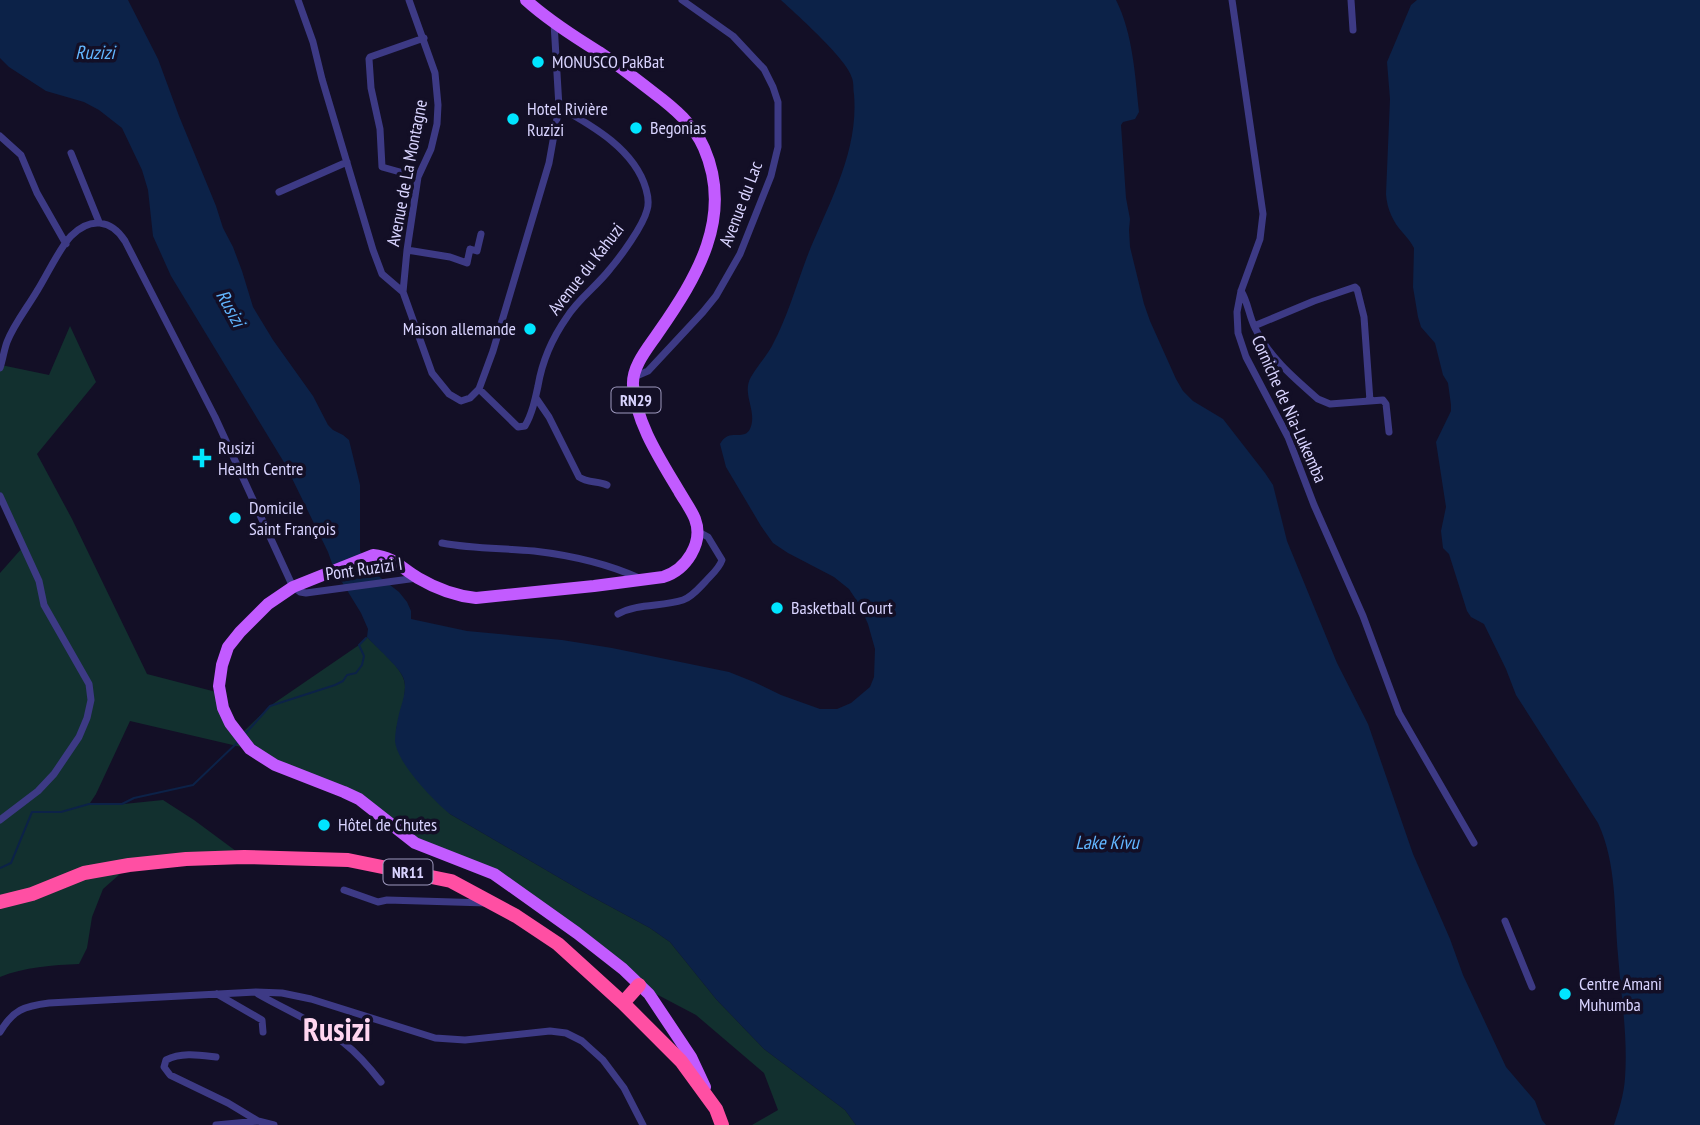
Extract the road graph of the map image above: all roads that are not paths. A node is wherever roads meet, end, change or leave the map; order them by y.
1 (298, 0) edge
2 (409, 0) edge
3 (526, 0) edge
4 (682, 0) edge
5 (1231, 0) edge
6 (1351, 0) edge
7 (554, 23) junction
8 (1353, 30) dead end
9 (424, 38) junction
10 (559, 107) junction
11 (0, 136) edge
12 (71, 153) dead end
13 (347, 162) junction
14 (418, 177) junction
15 (279, 191) dead end
16 (99, 222) junction
17 (481, 234) dead end
18 (66, 244) junction
19 (407, 250) junction
20 (1241, 291) junction
21 (403, 292) junction
22 (1254, 326) junction
23 (0, 368) edge
24 (633, 378) junction
25 (479, 389) junction
26 (536, 398) junction
27 (1370, 401) junction
28 (1389, 432) dead end
29 (607, 485) dead end
30 (0, 496) edge
31 (697, 531) junction
32 (442, 543) dead end
33 (416, 578) junction
34 (643, 579) junction
35 (293, 587) junction
36 (618, 614) dead end
37 (0, 821) edge
38 (1474, 842) dead end
39 (344, 890) dead end
40 (0, 902) edge
41 (495, 903) junction
42 (1505, 921) dead end
43 (639, 985) junction
44 (1532, 987) dead end
45 (256, 992) junction
46 (217, 993) junction
47 (623, 1003) junction
48 (0, 1032) edge
49 (263, 1032) dead end
50 (216, 1057) dead end
51 (382, 1082) dead end
52 (716, 1109) junction
53 (258, 1121) junction
54 (216, 1125) edge
55 (274, 1125) edge
56 (643, 1125) edge
57 (722, 1125) edge

1 - 13 street
2 - 9 street, Avenue de La Montagne
3 - 7 main road, RN29
4 - 24 street, Avenue du Lac
5 - 20 street, Corniche de Nia-Lukemba
6 - 8 street
7 - 10 street
7 - 24 main road, RN29
9 - 14 street, Avenue de La Montagne
9 - 14 street
10 - 25 street
10 - 26 street, Avenue du Kahuzi
11 - 18 street
12 - 16 street
13 - 15 street
13 - 21 street
14 - 19 street, Avenue de La Montagne
16 - 18 street
16 - 35 street
17 - 19 street
18 - 23 street
19 - 21 street, Avenue de La Montagne
20 - 22 street
20 - 38 street, Corniche de Nia-Lukemba
21 - 25 street, Avenue de La Montagne
22 - 27 street
22 - 27 street
24 - 31 main road, RN29
25 - 26 street, Avenue du Kahuzi
26 - 29 street
27 - 28 street
30 - 37 street
31 - 34 main road
31 - 36 street
32 - 34 street
33 - 34 main road
33 - 35 street, Pont Ruzizi I
33 - 35 main road
35 - 43 main road
39 - 41 street
40 - 41 highway, NR11
41 - 47 highway, NR11
42 - 44 street
43 - 47 highway
43 - 52 main road
45 - 46 street
45 - 51 street
45 - 56 street
46 - 48 street
46 - 49 street
47 - 52 highway, NR11
50 - 53 street
52 - 57 highway, NR11
53 - 54 street
53 - 55 street

